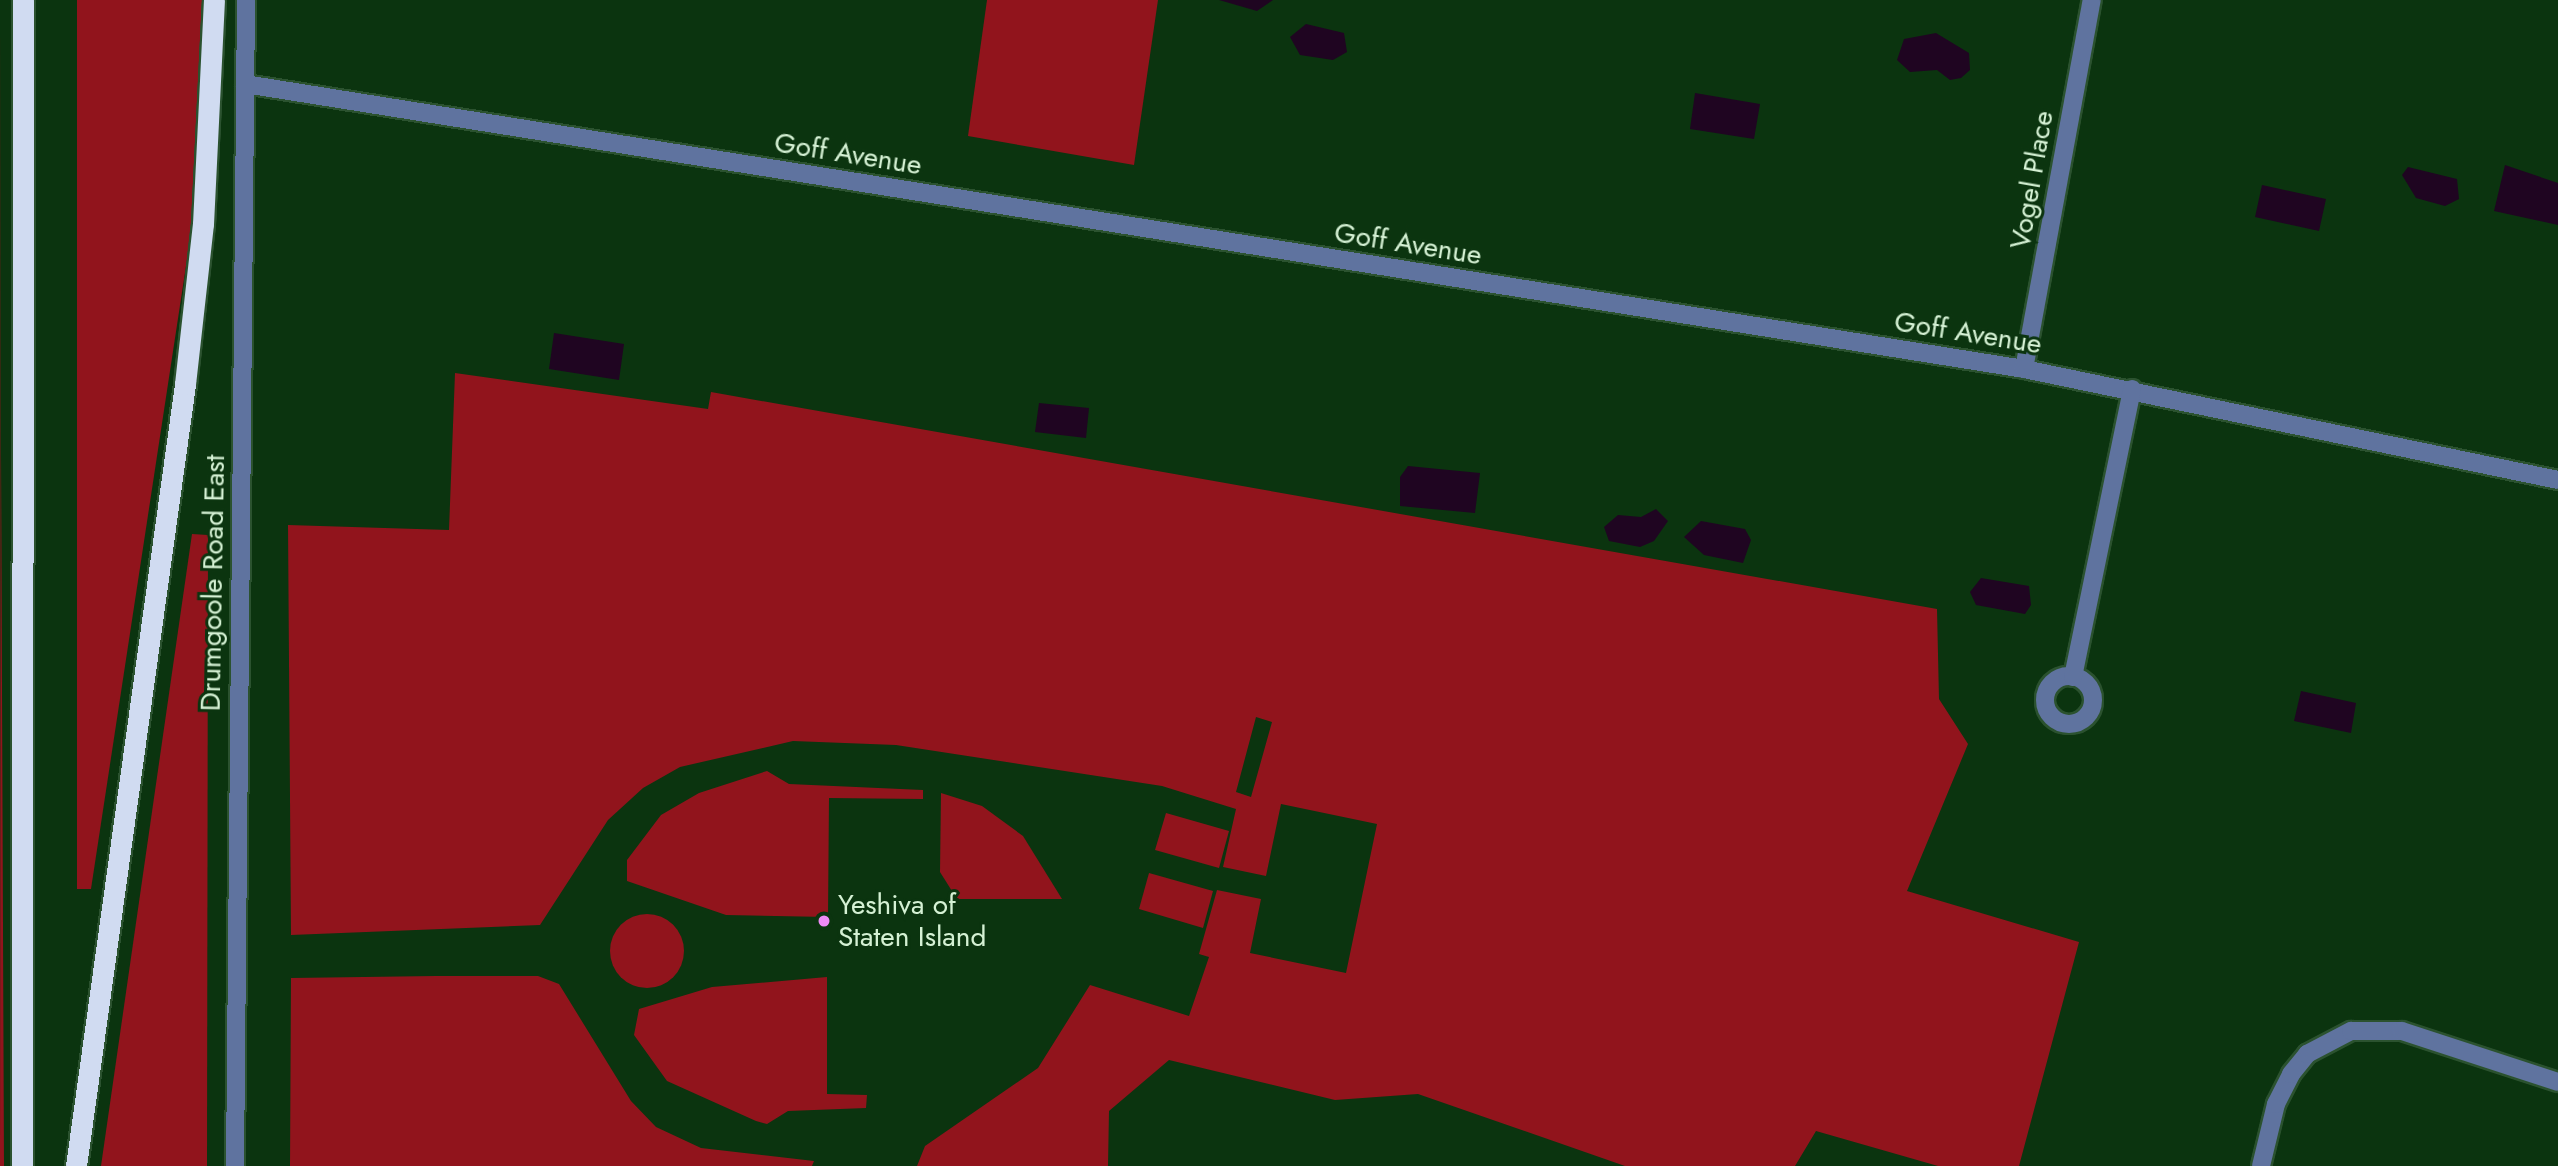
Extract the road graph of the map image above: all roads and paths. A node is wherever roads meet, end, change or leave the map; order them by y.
1 (23, 0) edge
2 (214, 0) edge
3 (246, 0) edge
4 (2092, 0) edge
5 (245, 84) junction
6 (2024, 369) junction
7 (2132, 389) junction
8 (2558, 480) edge
9 (2073, 677) dead end
10 (2558, 1082) edge
11 (22, 1166) edge
12 (76, 1166) edge
13 (235, 1166) edge
14 (2261, 1166) edge

1 - 11 highway
2 - 12 highway
3 - 5 street, Drumgoole Road East
4 - 6 street, Vogel Place
5 - 6 street, Goff Avenue
5 - 13 street, Drumgoole Road East
6 - 7 street, Goff Avenue
7 - 8 street, Goff Avenue
7 - 9 street
10 - 14 street

